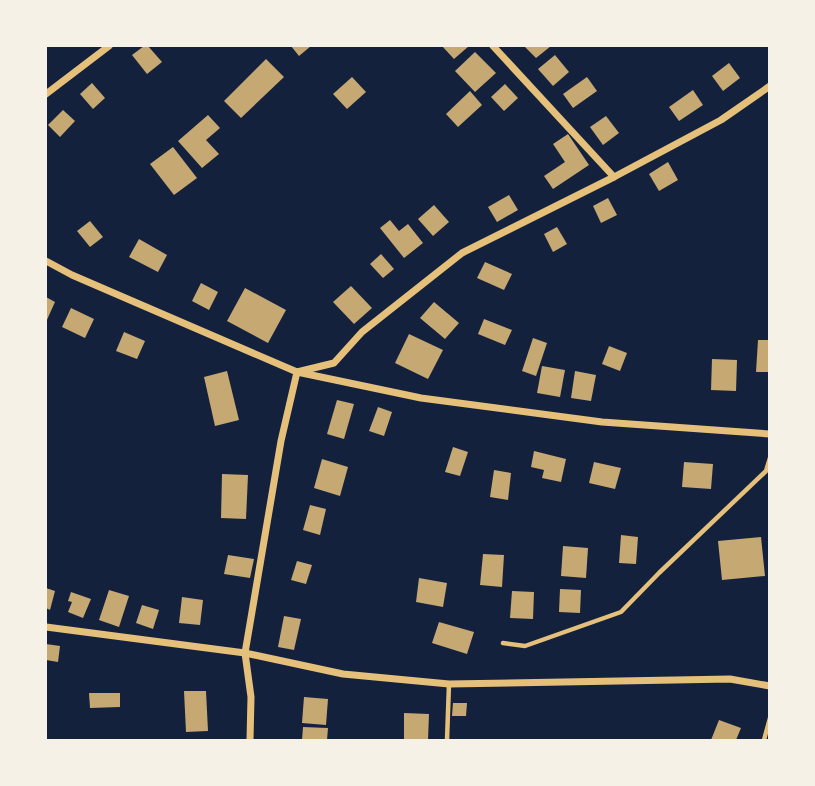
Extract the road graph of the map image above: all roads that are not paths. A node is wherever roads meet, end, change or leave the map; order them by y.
1 (109, 46) edge
2 (493, 46) edge
3 (769, 86) edge
4 (46, 94) edge
5 (614, 177) junction
6 (46, 261) edge
7 (297, 372) junction
8 (769, 434) edge
9 (769, 458) edge
10 (46, 627) edge
11 (503, 643) dead end
12 (246, 653) junction
13 (449, 684) junction
14 (769, 686) edge
15 (769, 718) edge
16 (250, 740) edge
17 (447, 740) edge
18 (764, 740) edge

1 - 4 street
2 - 5 street
3 - 5 street
5 - 7 street
6 - 7 street
7 - 8 street
7 - 12 street
9 - 11 lane
10 - 12 street
12 - 13 street
12 - 16 street
13 - 14 street
13 - 17 lane
15 - 18 lane

